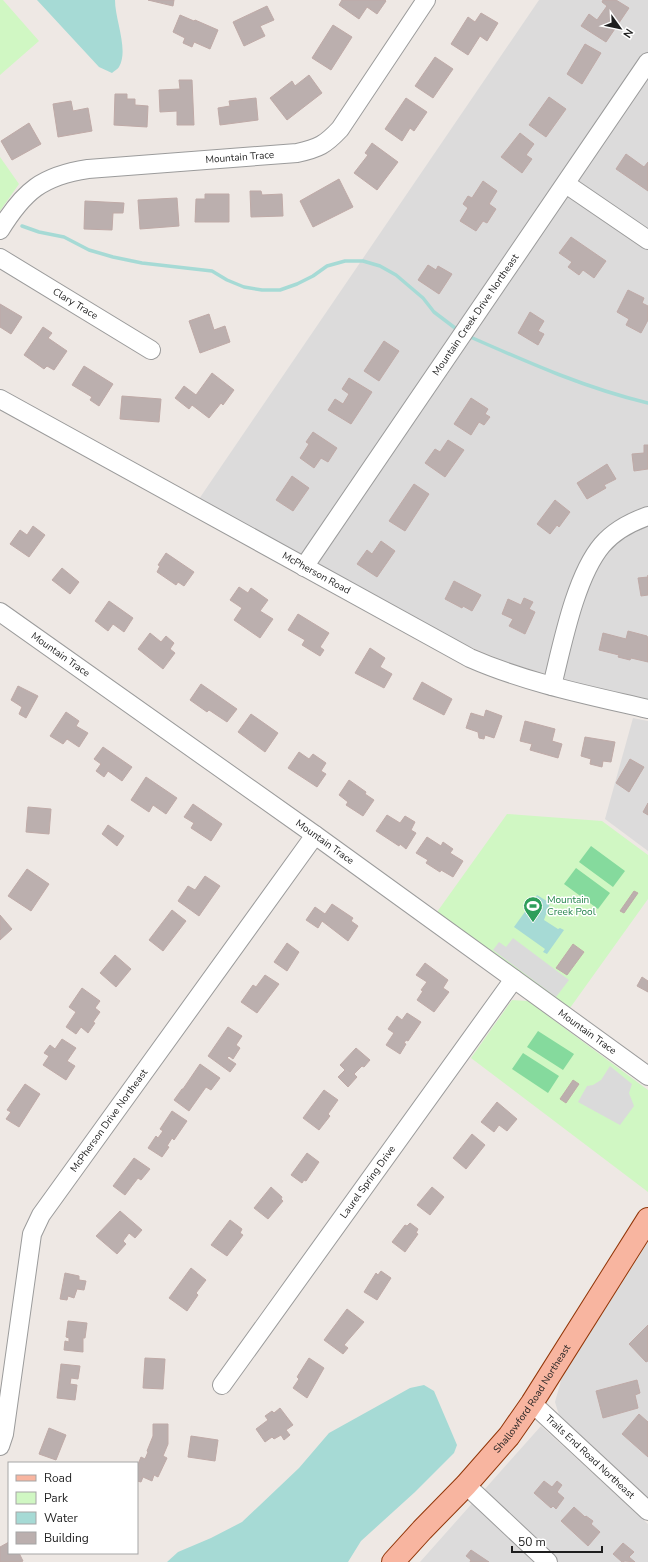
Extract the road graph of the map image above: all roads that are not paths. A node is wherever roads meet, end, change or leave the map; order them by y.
1 (426, 0) edge
2 (648, 62) edge
3 (566, 184) junction
4 (0, 230) edge
5 (648, 240) edge
6 (0, 258) edge
7 (151, 350) dead end
8 (0, 399) edge
9 (648, 516) edge
10 (304, 567) junction
11 (0, 612) edge
12 (552, 686) junction
13 (648, 709) edge
14 (315, 835) junction
15 (514, 980) junction
16 (648, 1076) edge
17 (648, 1219) edge
18 (222, 1385) dead end
19 (532, 1403) junction
20 (0, 1446) edge
21 (466, 1485) junction
22 (648, 1511) edge
23 (544, 1561) edge
24 (393, 1562) edge

1 - 4 street, Mountain Trace
2 - 3 street, Mountain Creek Drive Northeast
3 - 5 street
3 - 10 street, Mountain Creek Drive Northeast
6 - 7 street, Clary Trace
8 - 10 street, McPherson Road
9 - 12 street
10 - 12 street, McPherson Road
11 - 14 street, Mountain Trace
12 - 13 street, McPherson Road
14 - 15 street, Mountain Trace
14 - 20 street, McPherson Drive Northeast
15 - 16 street, Mountain Trace
15 - 18 street, Laurel Spring Drive
17 - 19 main road, Shallowford Road Northeast
19 - 21 main road, Shallowford Road Northeast
19 - 22 street, Trails End Road Northeast
21 - 23 street
21 - 24 main road, Shallowford Road Northeast

